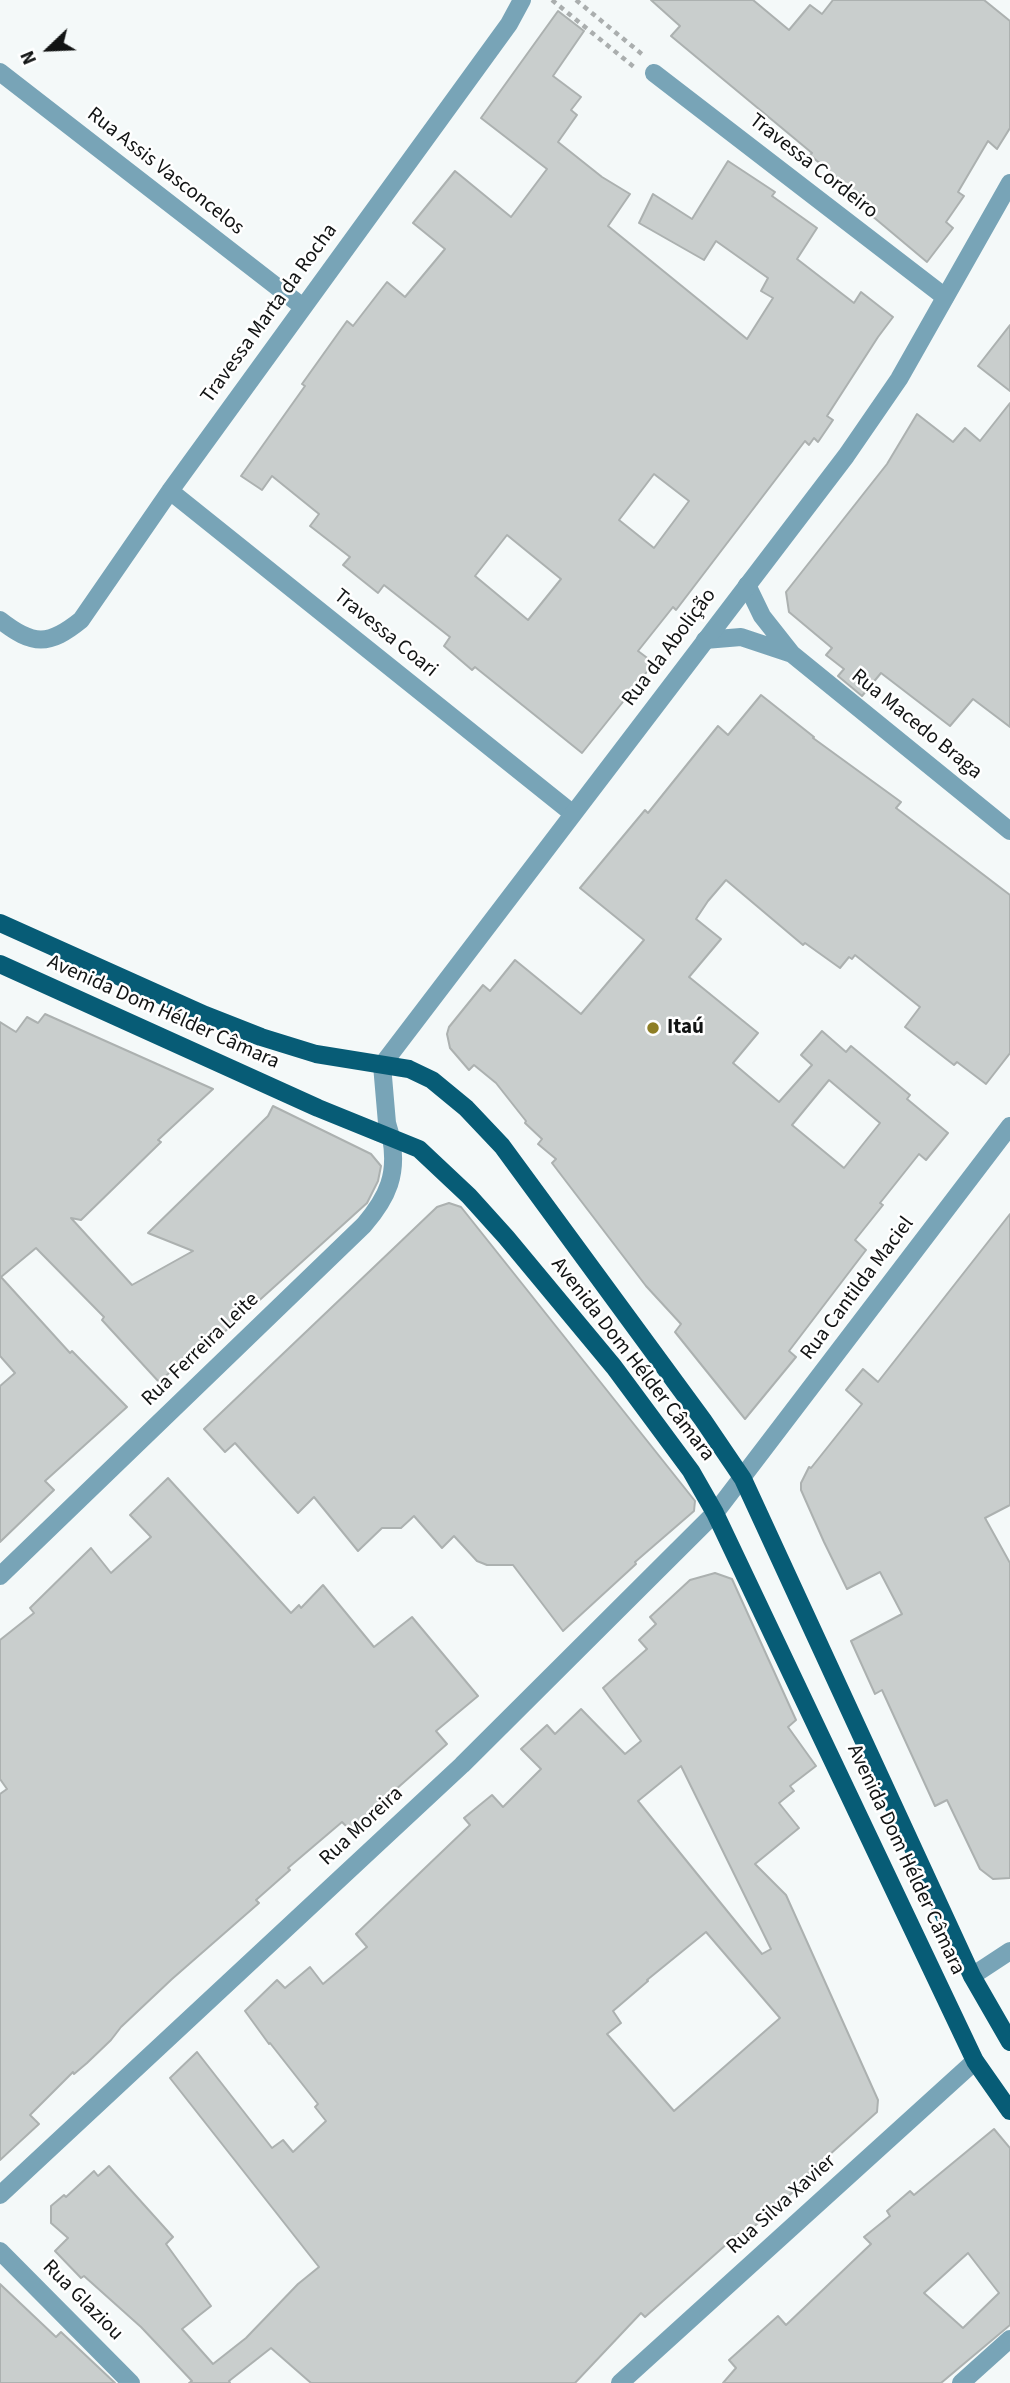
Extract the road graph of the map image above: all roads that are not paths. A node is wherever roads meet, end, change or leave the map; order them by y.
1 (522, 0) edge
2 (646, 67) road end
3 (0, 72) edge
4 (1010, 183) edge
5 (945, 297) junction
6 (303, 307) junction
7 (170, 491) junction
8 (747, 585) junction
9 (0, 621) edge
10 (705, 640) junction
11 (792, 654) junction
12 (572, 813) junction
13 (1010, 831) edge
14 (0, 923) edge
15 (0, 964) edge
16 (382, 1065) junction
17 (1010, 1126) edge
18 (391, 1137) junction
19 (743, 1479) junction
20 (715, 1513) junction
21 (0, 1576) edge
22 (1010, 1951) edge
23 (971, 1976) junction
24 (1010, 2042) edge
25 (975, 2061) junction
26 (1010, 2111) edge
27 (0, 2195) edge
28 (0, 2251) edge
29 (1010, 2339) edge
30 (131, 2383) edge
31 (620, 2383) edge
32 (961, 2383) edge

1 - 6 street, Travessa Marta da Rocha
2 - 5 street, Travessa Cordeiro
3 - 6 street, Rua Assis Vasconcelos
4 - 5 street, Rua da Abolição
5 - 8 street, Rua da Abolição
6 - 7 street, Travessa Marta da Rocha
7 - 9 street, Travessa Marta da Rocha
7 - 12 street, Travessa Coari
8 - 10 street, Rua da Abolição
8 - 11 street, Rua Macedo Braga
10 - 11 street, Rua Macedo Braga
10 - 12 street, Rua da Abolição
11 - 13 street, Rua Macedo Braga
12 - 16 street, Rua da Abolição
14 - 16 main road, Avenida Dom Hélder Câmara
15 - 18 main road, Avenida Dom Hélder Câmara
16 - 18 street
16 - 19 main road, Avenida Dom Hélder Câmara
17 - 19 street, Rua Cantilda Maciel
18 - 20 main road, Avenida Dom Hélder Câmara
18 - 21 street, Rua Ferreira Leite
19 - 20 street, Rua Moreira
19 - 23 main road, Avenida Dom Hélder Câmara
20 - 25 main road, Avenida Dom Hélder Câmara
20 - 27 street, Rua Moreira
22 - 23 street
23 - 24 main road, Avenida Dom Hélder Câmara
25 - 26 main road, Avenida Dom Hélder Câmara
25 - 31 street, Rua Silva Xavier
28 - 30 street, Rua Glaziou
29 - 32 street

